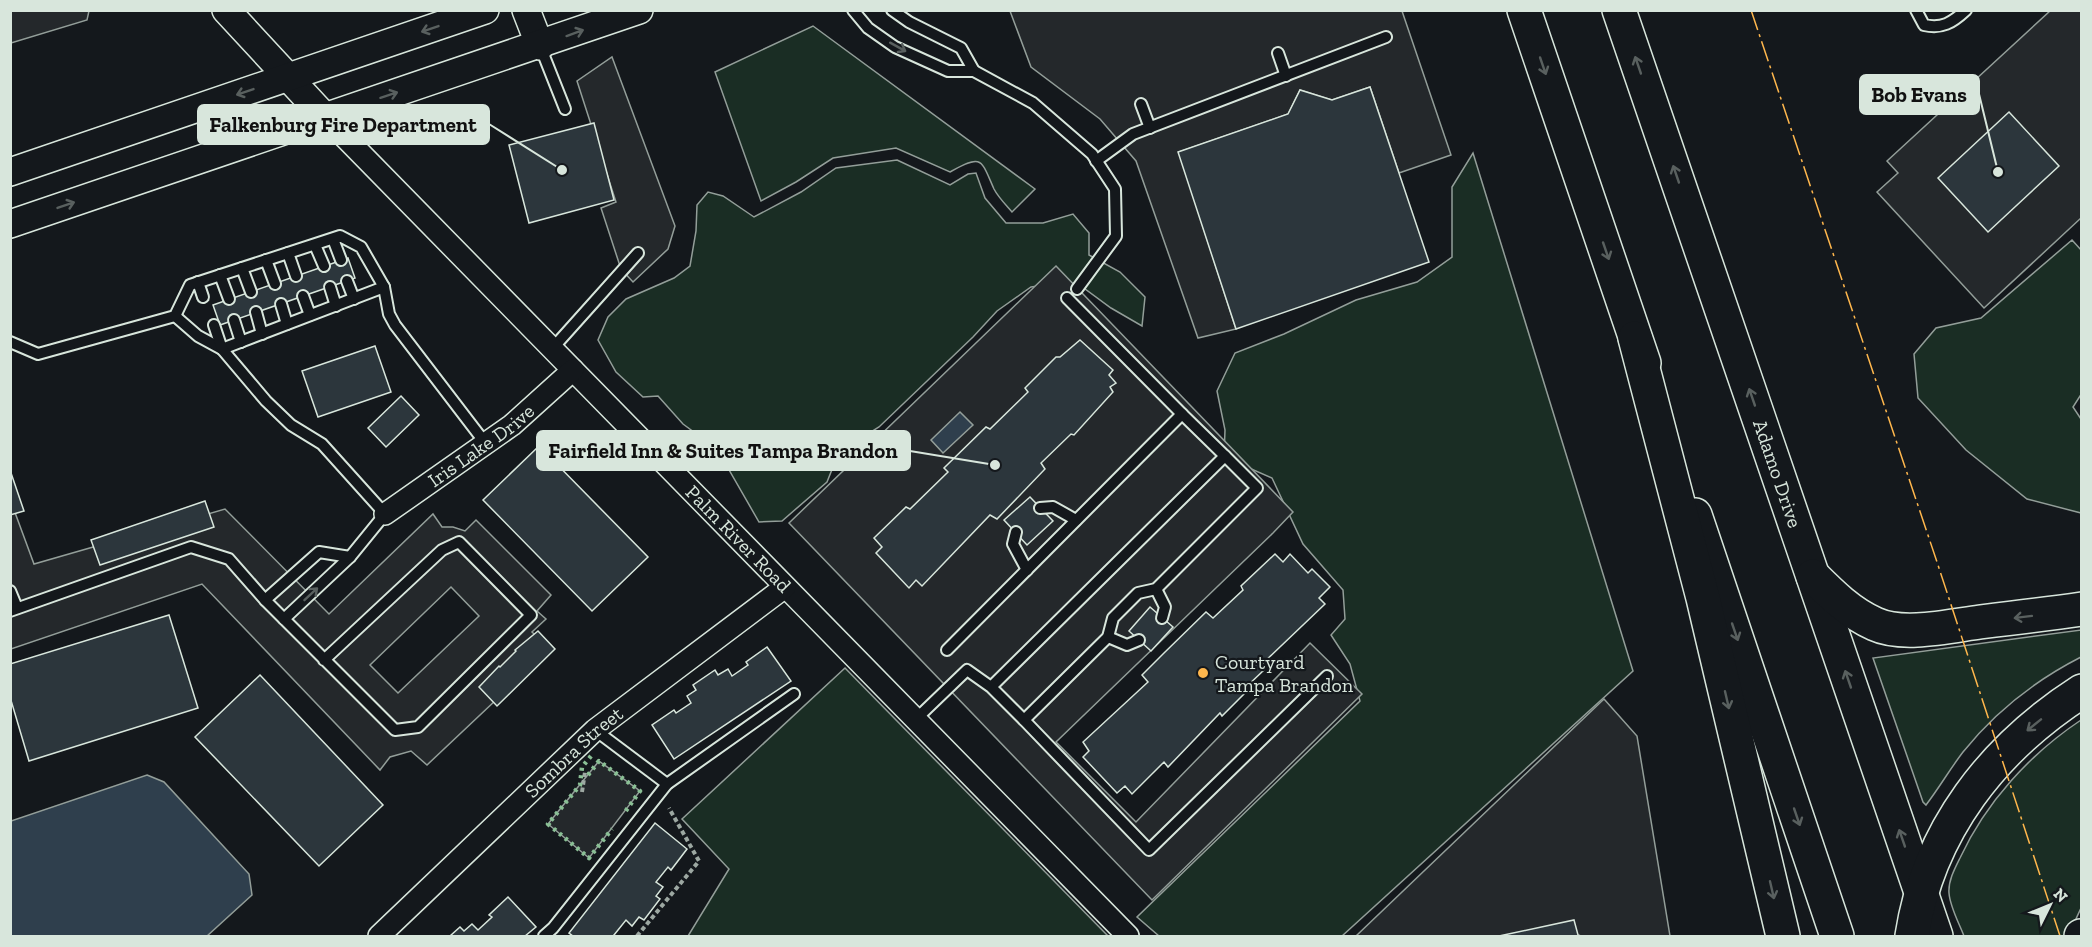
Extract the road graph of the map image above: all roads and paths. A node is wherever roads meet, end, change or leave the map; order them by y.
1 (226, 10) edge
2 (486, 10) edge
3 (526, 10) edge
4 (639, 10) edge
5 (853, 10) edge
6 (892, 10) edge
7 (1524, 10) edge
8 (1619, 10) edge
9 (1916, 10) edge
10 (1966, 10) edge
11 (1386, 38) dead end
12 (540, 46) junction
13 (1278, 53) dead end
14 (974, 71) junction
15 (1286, 76) junction
16 (288, 77) junction
17 (1141, 104) dead end
18 (565, 109) dead end
19 (324, 116) junction
20 (1150, 128) junction
21 (1096, 161) junction
22 (10, 172) edge
23 (10, 224) edge
24 (333, 239) junction
25 (315, 244) junction
26 (638, 252) dead end
27 (288, 253) junction
28 (266, 260) junction
29 (341, 260) dead end
30 (324, 266) dead end
31 (242, 268) junction
32 (220, 275) junction
33 (296, 276) dead end
34 (347, 281) dead end
35 (198, 282) junction
36 (275, 284) dead end
37 (330, 287) dead end
38 (384, 287) junction
39 (1077, 289) dead end
40 (250, 292) dead end
41 (303, 296) dead end
42 (203, 297) dead end
43 (1067, 298) dead end
44 (229, 299) dead end
45 (354, 299) junction
46 (281, 304) dead end
47 (336, 306) junction
48 (256, 312) dead end
49 (310, 315) junction
50 (175, 316) junction
51 (234, 320) dead end
52 (287, 324) junction
53 (214, 326) dead end
54 (262, 334) junction
55 (1635, 338) junction
56 (10, 342) edge
57 (241, 342) junction
58 (222, 349) junction
59 (552, 349) junction
60 (573, 370) junction
61 (1182, 414) junction
62 (486, 444) junction
63 (1225, 456) junction
64 (1040, 508) dead end
65 (385, 514) junction
66 (1076, 520) junction
67 (1016, 532) dead end
68 (350, 557) junction
69 (1027, 570) junction
70 (1813, 576) junction
71 (785, 587) junction
72 (1156, 589) junction
73 (10, 591) edge
74 (266, 600) junction
75 (2082, 609) edge
76 (14, 610) edge
77 (1162, 618) dead end
78 (284, 619) junction
79 (1108, 637) junction
80 (1139, 640) dead end
81 (947, 650) dead end
82 (324, 660) junction
83 (1327, 676) dead end
84 (991, 687) junction
85 (2082, 691) edge
86 (794, 694) dead end
87 (915, 720) junction
88 (1024, 720) junction
89 (595, 730) junction
90 (663, 788) junction
91 (1921, 894) junction
92 (380, 936) edge
93 (544, 936) edge
94 (637, 936) edge
95 (1128, 936) edge
96 (1784, 936) edge
97 (1837, 936) edge
98 (1911, 936) edge
99 (1936, 936) edge

1 - 16 street, Palm River Road
2 -> 16 street
3 - 12 street
12 -> 4 street
5 -> 14 lane
6 - 14 lane
7 -> 55 main road
70 -> 8 main road, Adamo Drive
9 - 10 lane
11 - 15 lane
12 - 18 lane
19 -> 12 street
13 - 15 lane
14 - 21 lane
15 - 20 lane
16 - 19 street, Palm River Road
16 -> 22 street
17 - 20 lane
23 -> 19 street
19 - 59 street, Palm River Road
20 - 21 lane
21 - 39 lane
24 - 25 lane
24 - 29 lane
24 - 38 lane
25 - 27 lane
25 - 30 lane
26 - 59 lane
27 - 28 lane
27 - 33 lane
28 - 31 lane
28 - 36 lane
31 - 32 lane
31 - 40 lane
32 - 35 lane
32 - 44 lane
34 - 45 lane
35 - 42 lane
35 - 50 lane
37 - 47 lane
38 - 45 lane
38 - 62 lane
41 - 49 lane
43 - 61 lane
45 - 47 lane
46 - 52 lane
47 - 49 lane
48 - 54 lane
49 - 52 lane
50 - 56 lane
50 - 58 lane
51 - 57 lane
52 - 54 lane
53 - 58 lane
54 - 57 lane
55 -> 96 main road
55 -> 97 main road
57 - 58 lane
58 - 65 lane
59 - 60 street, Palm River Road
60 - 62 street, Iris Lake Drive
60 - 71 street, Palm River Road
61 - 63 lane
61 - 66 lane
62 - 65 street, Iris Lake Drive
63 - 72 lane
63 - 84 lane
64 - 66 lane
65 - 68 lane
66 - 69 lane
67 - 69 lane
68 - 74 lane
78 -> 68 lane
69 - 81 lane
75 -> 70 main road
91 -> 70 main road, Adamo Drive
71 - 87 street, Palm River Road
71 - 89 street, Sombra Street
72 - 77 lane
72 - 79 lane
73 - 76 lane
74 - 76 lane
74 - 78 lane
78 - 82 lane
79 - 80 lane
79 - 88 lane
82 - 82 lane
83 - 88 lane
84 - 87 lane
84 - 88 lane
85 -> 91 main road
86 - 90 lane
87 - 95 street, Palm River Road
89 - 90 lane
89 - 92 street, Sombra Street
90 - 93 lane
90 - 94 path
91 - 98 main road
91 - 99 main road, Adamo Drive

